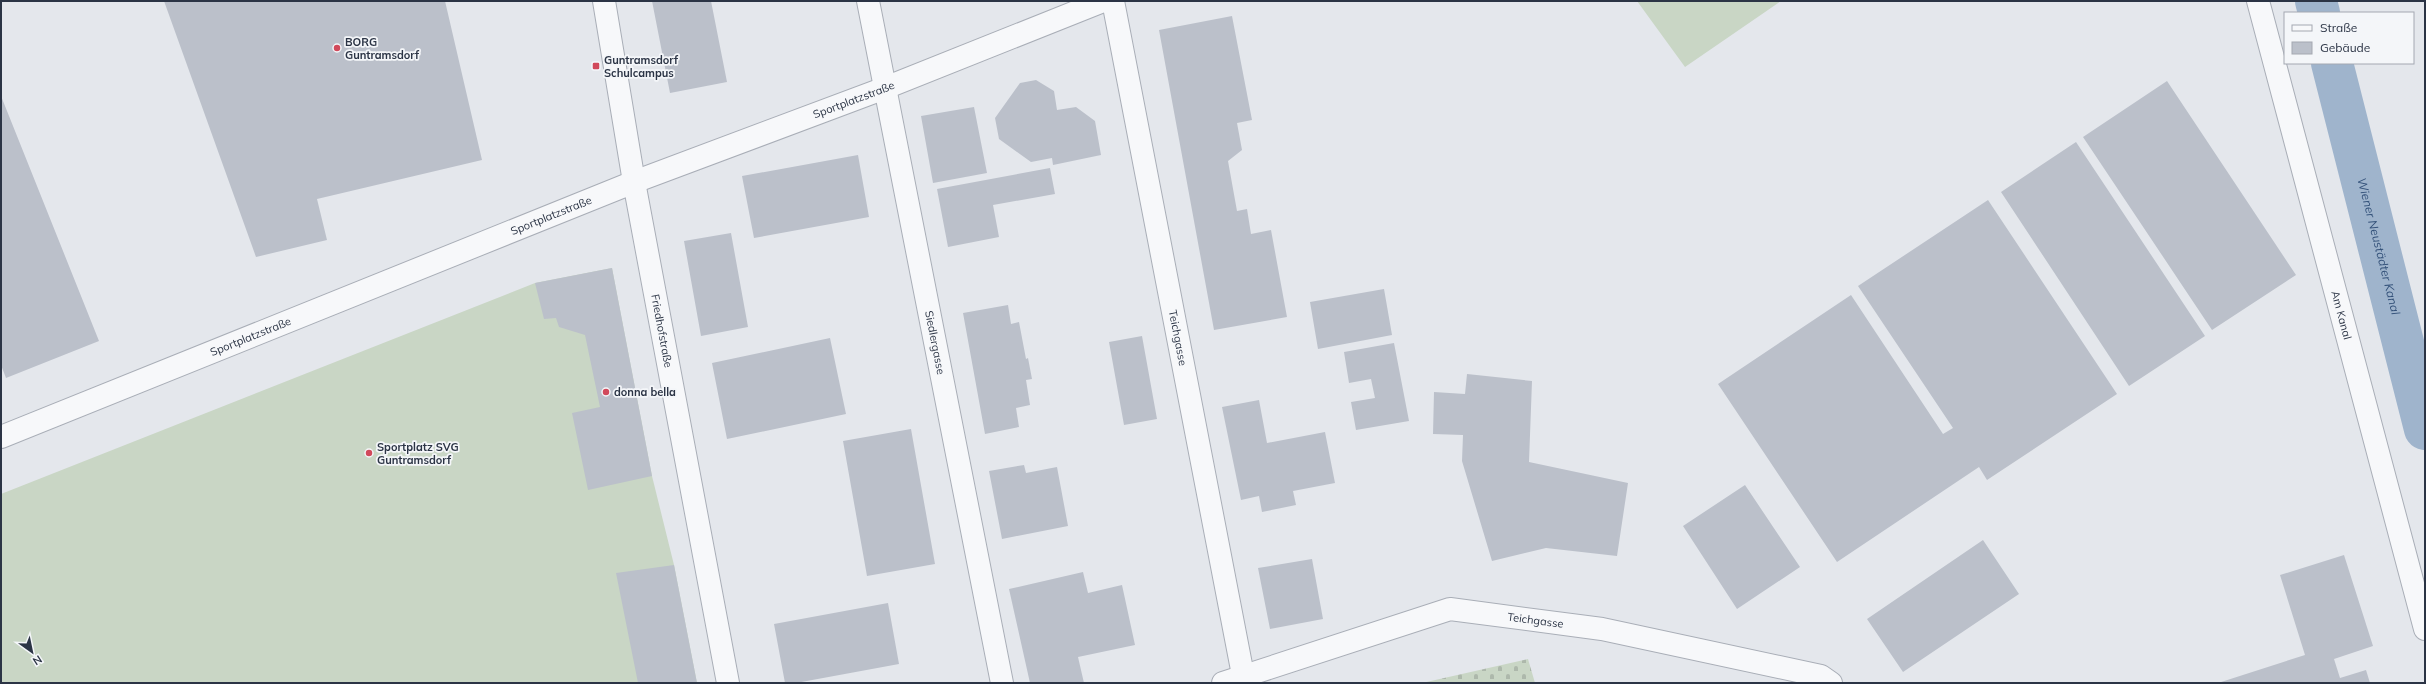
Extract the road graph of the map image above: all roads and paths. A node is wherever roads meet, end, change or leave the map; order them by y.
1 (604, 1) edge
2 (868, 1) edge
3 (1103, 1) edge
4 (1113, 1) edge
5 (2258, 1) edge
6 (885, 88) junction
7 (634, 182) junction
8 (1, 437) edge
9 (2425, 629) edge
10 (1233, 679) edge
11 (728, 683) edge
12 (1002, 683) edge
13 (1831, 683) edge

1 - 7 street, Friedhofstraße
2 - 6 street, Siedlergasse
3 - 6 street, Sportplatzstraße
4 - 10 street, Teichgasse
5 - 9 street, Am Kanal
6 - 7 street, Sportplatzstraße
6 - 12 street, Siedlergasse
7 - 8 street, Sportplatzstraße
7 - 11 street, Friedhofstraße
10 - 13 street, Teichgasse

